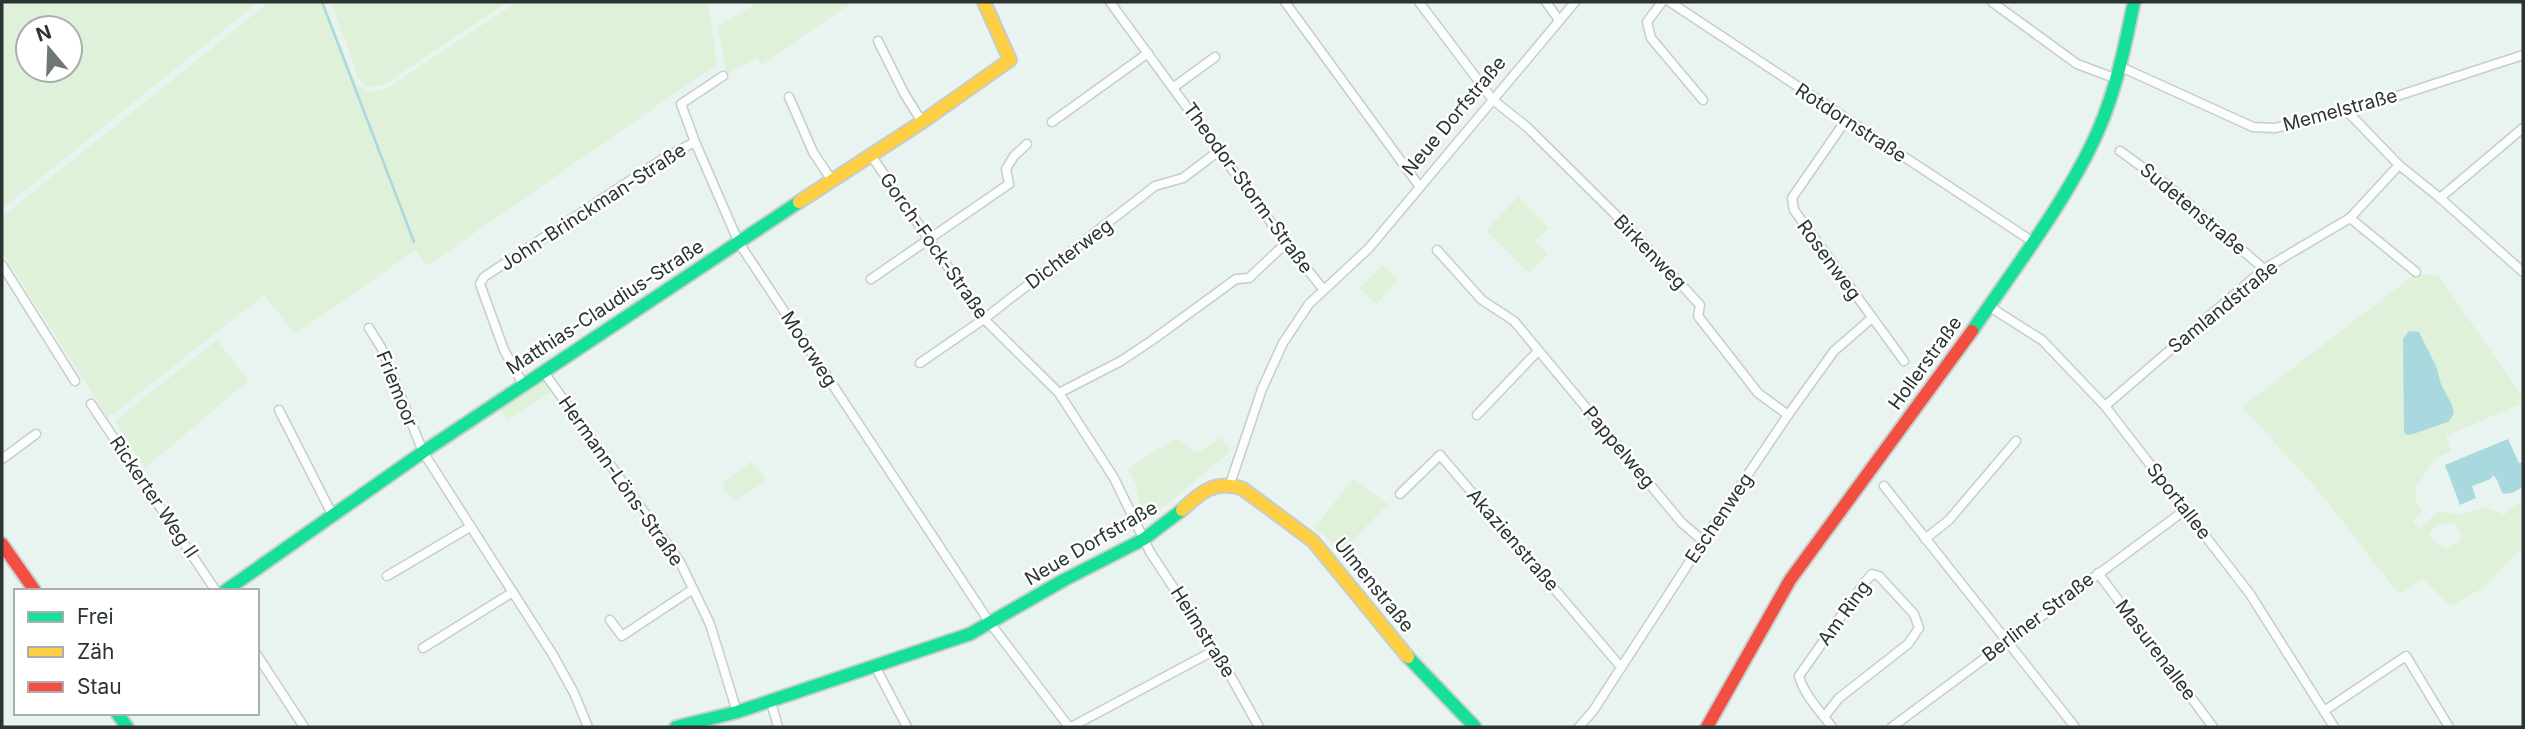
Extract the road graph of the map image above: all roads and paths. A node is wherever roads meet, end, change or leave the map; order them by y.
1 (984, 2) edge
2 (1110, 2) edge
3 (1284, 2) edge
4 (1419, 2) edge
5 (1546, 2) edge
6 (1575, 2) edge
7 (1662, 2) edge
8 (1670, 2) edge
9 (1992, 2) edge
10 (2134, 2) edge
11 (1559, 20) junction
12 (878, 41) dead end
13 (1148, 53) junction
14 (2523, 55) edge
15 (1215, 57) dead end
16 (2119, 73) junction
17 (723, 76) dead end
18 (1174, 88) junction
19 (789, 97) dead end
20 (1493, 100) junction
21 (1703, 100) dead end
22 (2345, 108) junction
23 (1846, 120) junction
24 (922, 122) junction
25 (1052, 122) dead end
26 (2523, 128) edge
27 (695, 142) junction
28 (1027, 144) dead end
29 (1220, 150) junction
30 (2120, 151) dead end
31 (870, 154) junction
32 (2399, 165) junction
33 (831, 179) junction
34 (1420, 187) junction
35 (2440, 198) junction
36 (2350, 218) junction
37 (928, 240) junction
38 (2033, 242) junction
39 (739, 243) junction
40 (1286, 243) junction
41 (1437, 250) dead end
42 (2, 265) edge
43 (2522, 268) edge
44 (2264, 269) junction
45 (2416, 272) dead end
46 (871, 279) dead end
47 (1323, 289) junction
48 (1990, 306) junction
49 (1872, 318) junction
50 (984, 319) junction
51 (369, 328) dead end
52 (1538, 351) junction
53 (1904, 360) dead end
54 (920, 363) dead end
55 (543, 371) junction
56 (75, 381) dead end
57 (523, 384) junction
58 (1059, 393) junction
59 (91, 404) dead end
60 (2105, 406) junction
61 (279, 410) dead end
62 (1477, 415) dead end
63 (1788, 415) junction
64 (36, 434) dead end
65 (2016, 441) dead end
66 (423, 452) junction
67 (2, 460) edge
68 (1230, 484) junction
69 (1884, 486) dead end
70 (1400, 494) dead end
71 (2185, 510) junction
72 (333, 516) junction
73 (470, 527) junction
74 (1144, 539) junction
75 (1925, 539) junction
76 (1703, 541) junction
77 (2, 544) edge
78 (2098, 573) junction
79 (387, 576) dead end
80 (34, 589) edge
81 (215, 589) edge
82 (228, 589) edge
83 (694, 589) junction
84 (513, 592) junction
85 (610, 620) dead end
86 (990, 624) junction
87 (2008, 640) junction
88 (423, 648) dead end
89 (1215, 650) junction
90 (259, 658) edge
91 (875, 666) junction
92 (1621, 667) junction
93 (771, 702) junction
94 (2325, 711) junction
95 (737, 712) junction
96 (1824, 717) junction
97 (304, 727) edge
98 (588, 727) edge
99 (676, 727) edge
100 (778, 727) edge
101 (907, 727) edge
102 (1070, 727) edge
103 (1259, 727) edge
104 (1475, 727) edge
105 (1579, 727) edge
106 (1707, 727) edge
107 (1832, 727) edge
108 (1892, 727) edge
109 (2074, 727) edge
110 (2213, 727) edge
111 (2334, 727) edge
112 (2449, 727) edge

1 - 24 street, Matthias-Claudius-Straße
2 - 13 street, Theodor-Storm-Straße
3 - 34 street
4 - 20 street
5 - 11 street
6 - 11 street, Neue Dorfstraße
7 - 21 street
8 - 23 street, Rotdornstraße
9 - 16 street, Memelstraße
10 - 16 street, Hollerstraße
11 - 20 street, Neue Dorfstraße
12 - 24 street
13 - 18 street, Theodor-Storm-Straße
13 - 25 street
14 - 22 street, Memelstraße
15 - 18 street, Theodor-Storm-Straße
16 - 22 street, Memelstraße
16 - 38 street, Hollerstraße
17 - 27 street, Moorweg
18 - 29 street, Theodor-Storm-Straße
19 - 33 street
20 - 34 street, Neue Dorfstraße
20 - 63 street, Birkenweg
22 - 32 street
23 - 38 street, Rotdornstraße
23 - 49 street, Rosenweg
24 - 31 street, Matthias-Claudius-Straße
26 - 35 street
27 - 39 street, Moorweg
27 - 57 street, John-Brinckman-Straße
28 - 37 street
29 - 40 street, Theodor-Storm-Straße
29 - 50 street, Dichterweg
30 - 44 street, Sudetenstraße
31 - 33 street, Matthias-Claudius-Straße
31 - 37 street, Gorch-Fock-Straße
32 - 35 street
32 - 36 street, Samlandstraße
33 - 39 street, Matthias-Claudius-Straße
34 - 47 street, Neue Dorfstraße
35 - 43 street
36 - 44 street, Samlandstraße
36 - 45 street
37 - 46 street
37 - 50 street, Gorch-Fock-Straße
38 - 48 street, Hollerstraße
39 - 55 street, Matthias-Claudius-Straße
39 - 86 street, Moorweg
40 - 47 street, Theodor-Storm-Straße
40 - 58 street
41 - 52 street, Pappelweg
42 - 56 street
44 - 60 street, Samlandstraße
47 - 68 street, Neue Dorfstraße
48 - 60 street, Sportallee
48 - 106 street, Hollerstraße
49 - 53 street, Rosenweg
49 - 63 street, Eschenweg
50 - 54 street, Dichterweg
50 - 58 street, Gorch-Fock-Straße
51 - 66 street, Friemoor
52 - 62 street
52 - 76 street, Pappelweg
55 - 57 street, Matthias-Claudius-Straße
55 - 83 street, Hermann-Löns-Straße
57 - 66 street, Matthias-Claudius-Straße
58 - 74 street, Gorch-Fock-Straße
59 - 81 street, Rickerter Weg II
60 - 71 street, Sportallee
61 - 72 street
63 - 76 street, Eschenweg
64 - 67 street
65 - 75 street
66 - 72 street, Matthias-Claudius-Straße
66 - 73 street, Friemoor
68 - 74 street, Neue Dorfstraße
68 - 104 street, Ulmenstraße
69 - 75 street
70 - 92 street, Akazienstraße
71 - 78 street, Berliner Straße
71 - 94 street, Sportallee
72 - 82 street, Matthias-Claudius-Straße
73 - 79 street
73 - 84 street, Friemoor
74 - 86 street, Neue Dorfstraße
74 - 89 street, Heimstraße
75 - 87 street
76 - 92 street, Eschenweg
77 - 80 street
78 - 87 street, Berliner Straße
78 - 110 street, Masurenallee
83 - 85 street
83 - 95 street, Hermann-Löns-Straße
84 - 88 street
84 - 98 street, Friemoor
86 - 91 street, Neue Dorfstraße
86 - 102 street, Moorweg
87 - 108 street, Berliner Straße
87 - 109 street
89 - 102 street
89 - 103 street, Heimstraße
90 - 97 street
91 - 93 street, Neue Dorfstraße
91 - 101 street
92 - 105 street, Eschenweg
93 - 95 street, Neue Dorfstraße
93 - 100 street
94 - 111 street, Sportallee
94 - 112 street
95 - 99 street, Neue Dorfstraße
96 - 96 street, Am Ring
96 - 107 street, Am Ring

